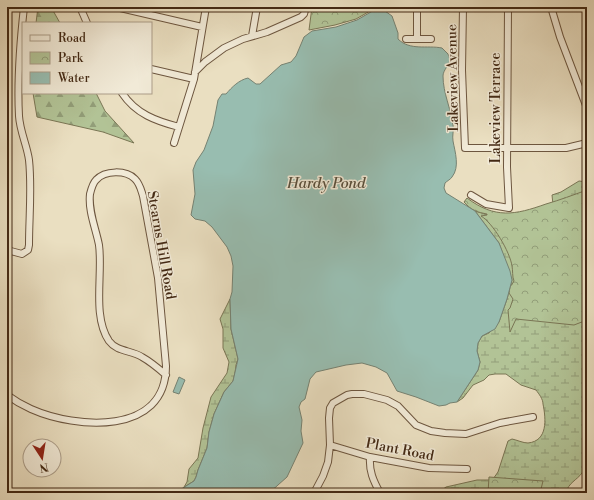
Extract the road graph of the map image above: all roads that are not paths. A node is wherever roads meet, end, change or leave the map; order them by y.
1 (24, 7) edge
2 (80, 7) edge
3 (116, 7) edge
4 (206, 7) edge
5 (257, 7) edge
6 (306, 7) edge
7 (417, 7) edge
8 (462, 7) edge
9 (508, 7) edge
10 (551, 7) edge
11 (22, 22) edge
12 (87, 22) edge
13 (22, 23) edge
14 (202, 27) junction
15 (252, 36) junction
16 (406, 39) dead end
17 (417, 39) junction
18 (431, 39) dead end
19 (152, 69) edge
20 (194, 76) junction
21 (123, 94) edge
22 (587, 108) edge
23 (179, 127) junction
24 (174, 143) dead end
25 (587, 143) edge
26 (507, 148) junction
27 (471, 195) dead end
28 (7, 250) edge
29 (166, 375) junction
30 (7, 395) edge
31 (533, 417) dead end
32 (330, 446) junction
33 (370, 457) junction
34 (467, 469) dead end
35 (314, 493) edge
36 (380, 493) edge

1 - 11 street
2 - 12 street
3 - 14 street
4 - 14 street
5 - 15 street
6 - 15 street
7 - 17 street
8 - 26 street, Lakeview Avenue
9 - 26 street, Lakeview Terrace
10 - 22 street
13 - 28 street
14 - 20 street
15 - 20 street
16 - 17 street
17 - 18 street
19 - 20 street
20 - 23 street
21 - 23 street
23 - 24 street
25 - 26 street
26 - 27 street, Lakeview Terrace
29 - 29 street, Stearns Hill Road
29 - 30 street, Stearns Hill Road
31 - 32 street
32 - 33 street, Plant Road
32 - 35 street
33 - 34 street, Plant Road
33 - 36 street

